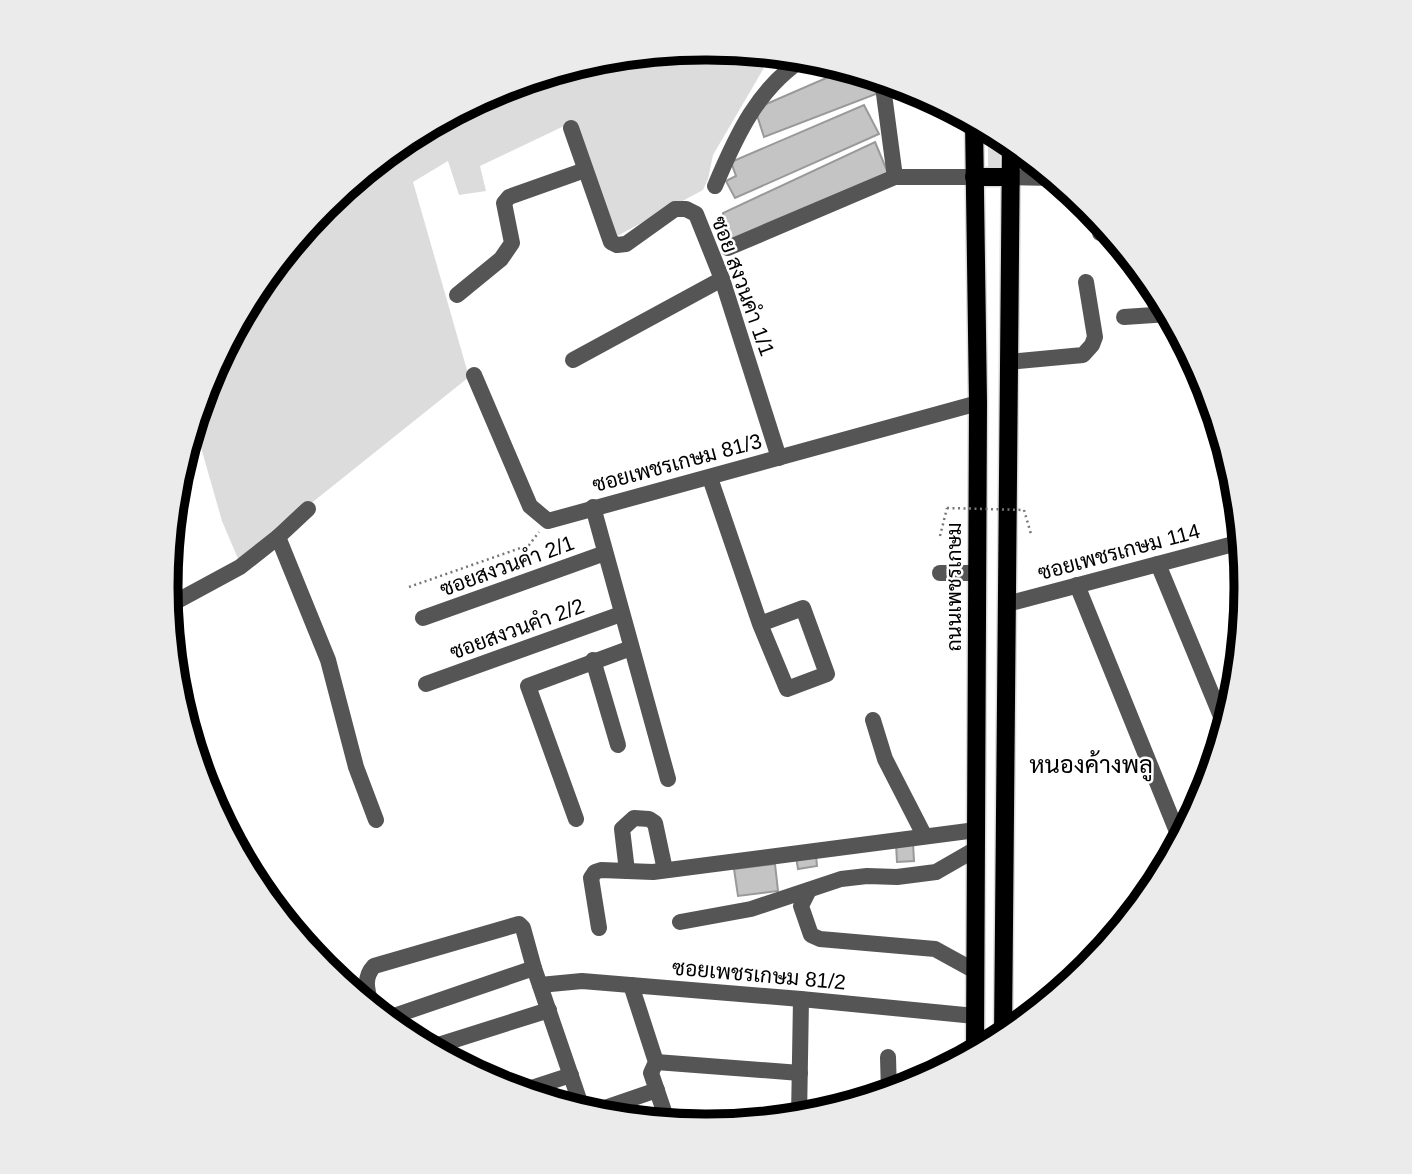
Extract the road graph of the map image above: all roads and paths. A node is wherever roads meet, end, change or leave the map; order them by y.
1 (790, 67) edge
2 (883, 90) edge
3 (571, 128) dead end
4 (974, 132) edge
5 (1011, 157) edge
6 (585, 170) junction
7 (895, 177) junction
8 (974, 177) junction
9 (1010, 177) junction
10 (1038, 178) edge
11 (715, 186) dead end
12 (728, 248) dead end
13 (722, 279) junction
14 (1086, 282) dead end
15 (457, 295) dead end
16 (1158, 315) edge
17 (1124, 317) dead end
18 (573, 360) dead end
19 (1009, 362) junction
20 (474, 374) dead end
21 (978, 402) junction
22 (779, 458) junction
23 (710, 478) junction
24 (593, 507) junction
25 (308, 509) dead end
26 (548, 521) junction
27 (1031, 534) dead end
28 (940, 536) dead end
29 (278, 537) junction
30 (1231, 545) edge
31 (605, 553) junction
32 (1158, 564) junction
33 (940, 573) dead end
34 (977, 573) junction
35 (1077, 584) junction
36 (409, 587) dead end
37 (179, 600) edge
38 (1007, 604) junction
39 (621, 614) junction
40 (423, 618) dead end
41 (760, 624) junction
42 (631, 648) junction
43 (593, 660) junction
44 (426, 684) dead end
45 (1219, 711) edge
46 (873, 720) dead end
47 (618, 745) dead end
48 (668, 779) dead end
49 (576, 819) dead end
50 (376, 820) dead end
51 (1175, 827) edge
52 (976, 830) junction
53 (924, 835) junction
54 (976, 849) junction
55 (665, 870) junction
56 (627, 871) junction
57 (809, 890) junction
58 (680, 922) dead end
59 (599, 928) dead end
60 (534, 968) junction
61 (975, 971) junction
62 (540, 985) junction
63 (631, 985) junction
64 (369, 992) edge
65 (801, 999) junction
66 (549, 1010) junction
67 (398, 1015) edge
68 (975, 1016) junction
69 (1003, 1023) edge
70 (975, 1041) edge
71 (442, 1044) edge
72 (888, 1058) dead end
73 (656, 1062) junction
74 (800, 1073) junction
75 (571, 1075) junction
76 (888, 1082) edge
77 (534, 1086) edge
78 (657, 1090) junction
79 (579, 1099) edge
80 (612, 1106) edge
81 (799, 1106) edge
82 (664, 1112) edge

1 - 11 street
2 - 7 street
3 - 6 street
4 - 8 main road, ถนนเพชรเกษม
5 - 9 main road
6 - 13 street, ซอย สงวนคำ 1/1
6 - 15 street
7 - 8 street
7 - 12 street
8 - 9 main road
8 - 21 main road, ถนนเพชรเกษม
9 - 10 street
9 - 19 main road
13 - 18 street
13 - 22 street, ซอย สงวนคำ 1/1
14 - 19 street
16 - 17 street
19 - 38 main road
20 - 26 street
21 - 22 street, ซอยเพชรเกษม 81/3
21 - 34 main road, ถนนเพชรเกษม
22 - 23 street, ซอยเพชรเกษม 81/3
23 - 24 street, ซอยเพชรเกษม 81/3
23 - 41 street
24 - 26 street, ซอยเพชรเกษม 81/3
24 - 31 street
25 - 29 street
26 - 36 path
27 - 28 path, bridge
29 - 37 street
29 - 50 street
30 - 32 street, ซอยเพชรเกษม 114
31 - 39 street
31 - 40 street, ซอยสงวนคำ 2/1
32 - 35 street, ซอยเพชรเกษม 114
32 - 45 street
33 - 34 street
34 - 52 main road, ถนนเพชรเกษม
35 - 38 street, ซอยเพชรเกษม 114
35 - 51 street
38 - 69 main road
39 - 42 street
39 - 44 street, ซอยสงวนคำ 2/2
41 - 41 street
42 - 43 street
42 - 48 street
43 - 47 street
43 - 49 street
46 - 53 street
52 - 53 street
52 - 54 main road, ถนนเพชรเกษม
53 - 55 street
54 - 57 street
54 - 61 main road, ถนนเพชรเกษม
55 - 56 street
55 - 56 street
56 - 59 street
57 - 58 street
57 - 61 street
60 - 62 street
60 - 64 street
60 - 67 street
61 - 68 main road, ถนนเพชรเกษม
62 - 63 street, ซอยเพชรเกษม 81/2
62 - 66 street
63 - 65 street, ซอยเพชรเกษม 81/2
63 - 73 street
65 - 68 street, ซอยเพชรเกษม 81/2
65 - 74 street
66 - 71 street
66 - 75 street
68 - 70 main road, ถนนเพชรเกษม
72 - 76 street
73 - 74 street
73 - 78 street
74 - 81 street
75 - 77 street
75 - 79 street
78 - 80 street
78 - 82 street

